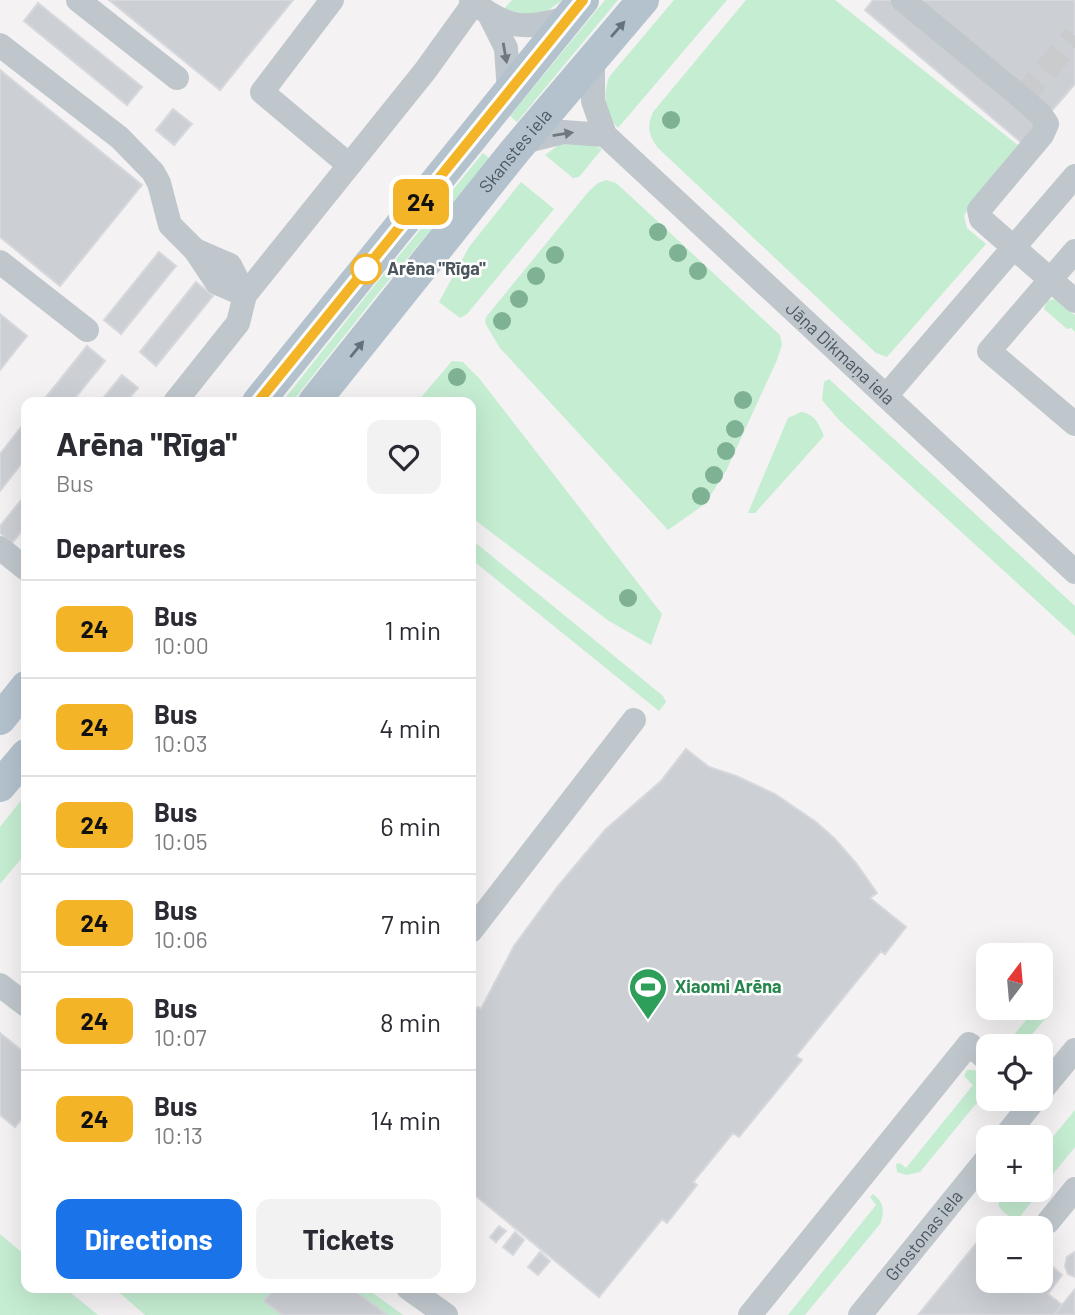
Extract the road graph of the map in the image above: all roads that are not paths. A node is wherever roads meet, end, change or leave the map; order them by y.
1 (78, 0) edge
2 (331, 0) edge
3 (643, 0) edge
4 (903, 0) edge
5 (478, 7) edge
6 (576, 8) edge
7 (0, 45) edge
8 (593, 57) junction
9 (177, 78) dead end
10 (509, 93) junction
11 (605, 135) junction
12 (523, 142) junction
13 (349, 164) junction
14 (1075, 176) edge
15 (1014, 247) junction
16 (1075, 251) edge
17 (0, 262) edge
18 (1051, 280) junction
19 (245, 295) junction
20 (1075, 301) edge
21 (86, 330) dead end
22 (886, 396) junction
23 (179, 397) edge
24 (262, 397) edge
25 (318, 397) edge
26 (1075, 424) edge
27 (0, 548) edge
28 (21, 565) edge
29 (1075, 572) edge
30 (21, 693) edge
31 (0, 719) edge
32 (634, 720) dead end
33 (21, 761) edge
34 (0, 786) edge
35 (476, 925) edge
36 (0, 985) edge
37 (21, 1001) edge
38 (976, 1050) edge
39 (1075, 1050) edge
40 (1053, 1077) edge
41 (1025, 1111) edge
42 (1014, 1125) edge
43 (976, 1172) edge
44 (1075, 1189) edge
45 (1053, 1217) edge
46 (415, 1293) edge
47 (446, 1315) edge
48 (750, 1315) edge
49 (860, 1315) edge

1 - 9 street
2 - 13 street
8 -> 3 main road, Skanstes iela
4 - 15 street
5 - 6 street
5 -> 10 street
5 - 13 street
6 - 10 main road
7 - 19 street
8 - 11 street, Jāņa Dikmaņa iela
8 - 12 main road, Skanstes iela
10 - 24 main road
12 -> 11 street
11 - 22 street, Jāņa Dikmaņa iela
25 -> 12 main road, Skanstes iela
13 - 19 street
14 - 15 street
15 - 18 street
15 - 22 street
16 - 18 street
17 - 21 street
18 - 20 street
18 - 26 street
19 - 23 street
22 - 29 street, Jāņa Dikmaņa iela
27 - 28 street
30 - 31 main road
32 - 35 street
33 - 34 main road
36 - 37 street
38 - 48 street
39 - 40 street
41 - 42 street
43 - 49 street, Grostonas iela
44 - 45 street
46 - 47 street

